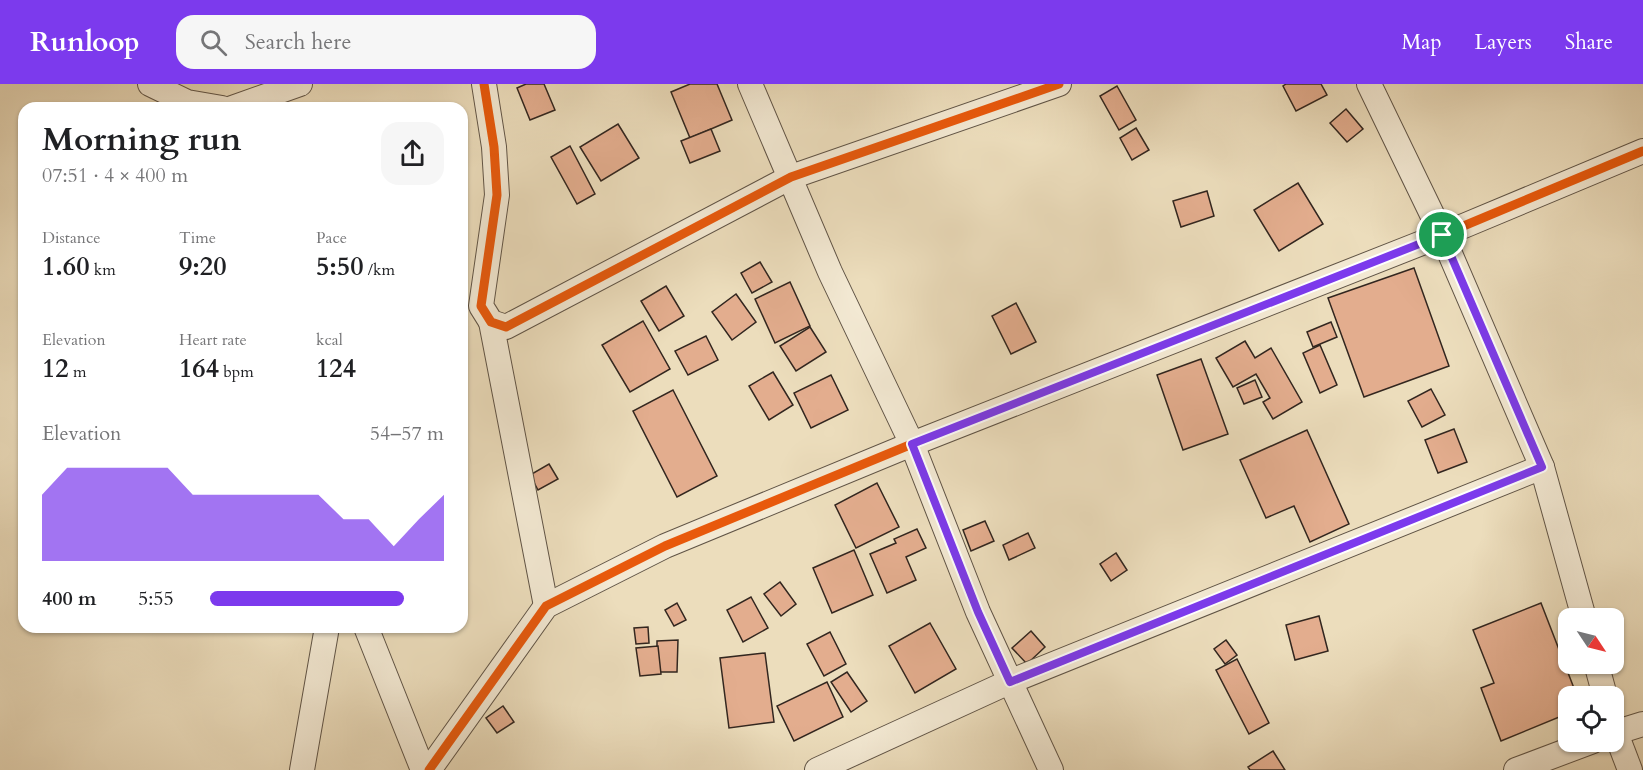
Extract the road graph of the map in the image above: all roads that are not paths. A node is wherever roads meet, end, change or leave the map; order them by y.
1 (300, 84) edge
2 (484, 84) edge
3 (750, 84) edge
4 (1059, 84) edge
5 (1370, 84) edge
6 (151, 85) edge
7 (158, 102) edge
8 (188, 102) edge
9 (249, 102) edge
10 (1643, 151) edge
11 (791, 177) junction
12 (1442, 235) junction
13 (490, 322) junction
14 (912, 444) junction
15 (1542, 467) junction
16 (546, 606) junction
17 (1581, 608) edge
18 (326, 633) edge
19 (368, 633) edge
20 (1010, 682) junction
21 (1643, 724) edge
22 (1624, 730) edge
23 (1562, 752) edge
24 (1620, 752) edge
25 (302, 770) edge
26 (423, 770) edge
27 (429, 770) edge
28 (817, 770) edge
29 (1051, 770) edge
30 (1516, 770) edge
31 (1630, 770) edge

1 - 9 street
2 - 13 street
3 - 11 street
4 - 11 street
5 - 12 street
6 - 7 street
6 - 8 street
10 - 12 street
11 - 13 street
11 - 14 street
12 - 14 street
12 - 15 street
13 - 16 street
14 - 16 street
14 - 20 street
15 - 17 street
15 - 20 street
16 - 27 street
18 - 25 street
19 - 26 street
20 - 28 street
20 - 29 street
21 - 22 street
23 - 30 street
24 - 31 street

